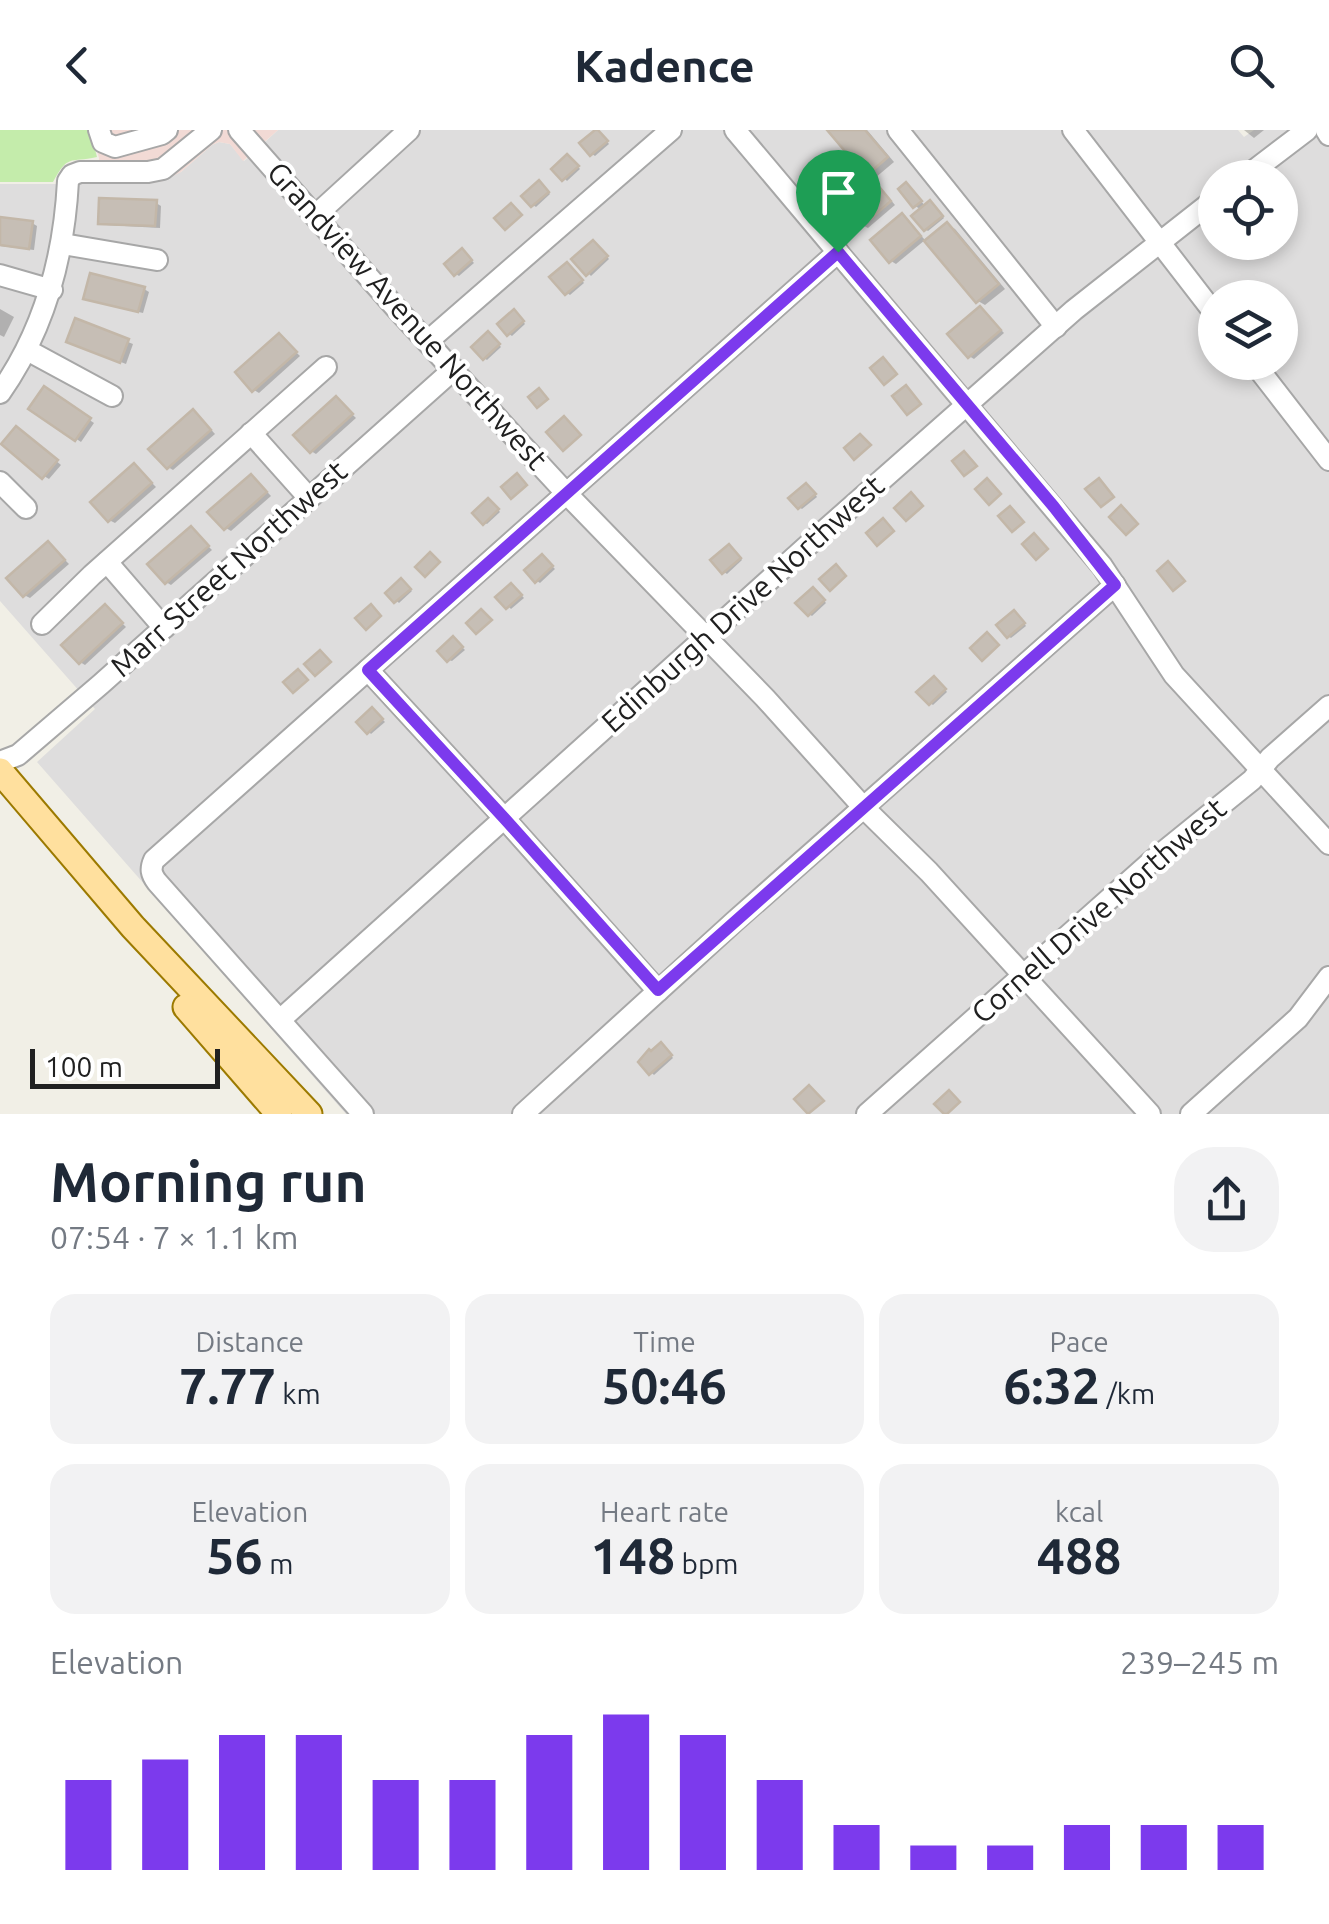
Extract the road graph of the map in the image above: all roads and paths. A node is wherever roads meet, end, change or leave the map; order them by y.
1 (154, 130) edge
2 (167, 130) edge
3 (211, 130) edge
4 (239, 130) edge
5 (409, 130) edge
6 (670, 130) edge
7 (735, 130) edge
8 (898, 130) edge
9 (1072, 130) edge
10 (1307, 130) edge
11 (104, 138) edge
12 (1268, 160) edge
13 (107, 172) junction
14 (1198, 212) edge
15 (316, 214) junction
16 (1159, 241) junction
17 (63, 244) junction
18 (838, 252) junction
19 (157, 260) dead end
20 (0, 276) edge
21 (52, 290) junction
22 (1198, 292) edge
23 (1056, 327) junction
24 (428, 341) junction
25 (27, 350) junction
26 (326, 366) dead end
27 (454, 369) junction
28 (1267, 380) edge
29 (0, 393) edge
30 (112, 396) dead end
31 (967, 405) junction
32 (251, 433) junction
33 (1329, 460) edge
34 (0, 482) edge
35 (566, 493) junction
36 (309, 498) junction
37 (26, 508) dead end
38 (107, 562) junction
39 (1115, 585) junction
40 (42, 624) dead end
41 (164, 628) junction
42 (707, 637) junction
43 (368, 670) junction
44 (1329, 706) edge
45 (0, 762) edge
46 (1260, 770) junction
47 (0, 771) edge
48 (0, 798) edge
49 (864, 808) junction
50 (505, 819) junction
51 (1329, 844) edge
52 (1024, 973) junction
53 (1329, 977) edge
54 (658, 990) junction
55 (280, 1020) junction
56 (280, 1114) edge
57 (309, 1114) edge
58 (363, 1114) edge
59 (523, 1114) edge
60 (867, 1114) edge
61 (1150, 1114) edge
62 (1191, 1114) edge

1 - 11 street
2 - 11 street
3 - 13 street
4 - 15 street, Grandview Avenue Northwest
5 - 15 street
6 - 24 street
7 - 18 street
8 - 23 street
9 - 16 street
10 - 12 street
11 - 13 street
13 - 17 street
14 - 16 street, Edinburgh Drive Northwest
15 - 24 street, Grandview Avenue Northwest
16 - 22 street
16 - 23 street, Edinburgh Drive Northwest
17 - 19 street
17 - 21 street
18 - 31 street
18 - 35 street
20 - 21 street
21 - 25 street
23 - 31 street, Edinburgh Drive Northwest
24 - 27 street, Grandview Avenue Northwest
25 - 29 street
25 - 30 street
26 - 32 street
27 - 35 street, Grandview Avenue Northwest
27 - 36 street, Marr Street Northwest
28 - 33 street
31 - 39 street
31 - 42 street, Edinburgh Drive Northwest
32 - 36 street
32 - 38 street
34 - 37 street
35 - 42 street, Grandview Avenue Northwest
35 - 43 street
36 - 41 street, Marr Street Northwest
38 - 40 street
38 - 41 street
39 - 46 street
39 - 49 street
41 - 45 street, Marr Street Northwest
42 - 49 street, Grandview Avenue Northwest
42 - 50 street, Edinburgh Drive Northwest
43 - 50 street
43 - 55 street
44 - 46 street, Cornell Drive Northwest
46 - 51 street
46 - 52 street, Cornell Drive Northwest
47 - 57 main road
48 - 56 main road
49 - 52 street, Grandview Avenue Northwest
49 - 54 street
50 - 54 street
50 - 55 street, Edinburgh Drive Northwest
52 - 60 street, Cornell Drive Northwest
52 - 61 street, Grandview Avenue Northwest
53 - 62 street
54 - 59 street
55 - 58 street

